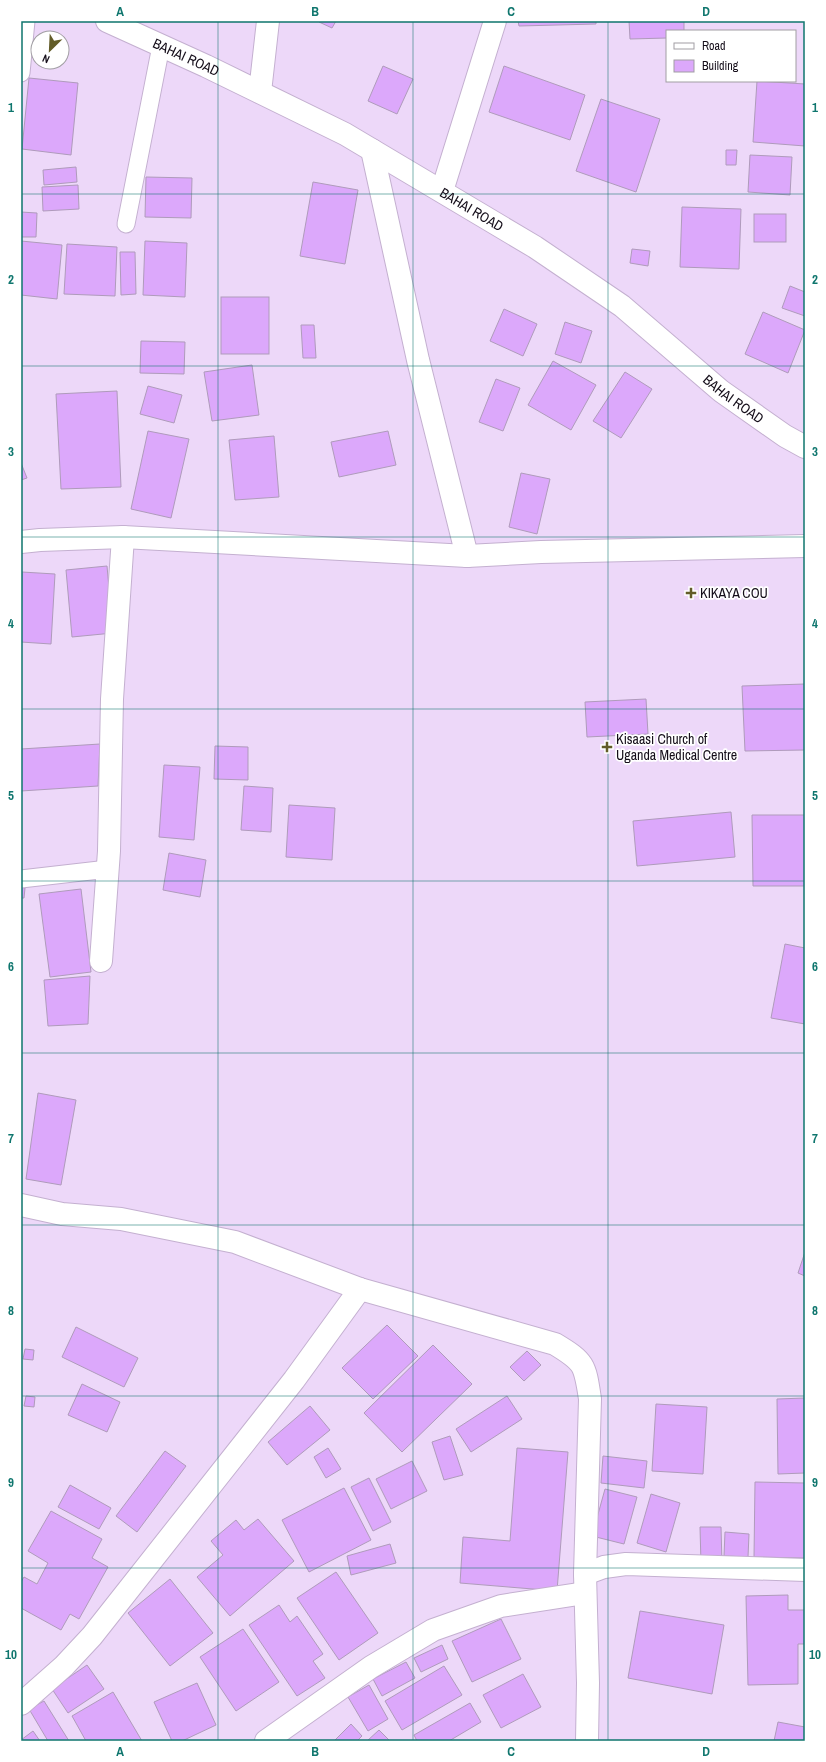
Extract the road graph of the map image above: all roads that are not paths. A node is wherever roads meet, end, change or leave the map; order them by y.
1 (26, 21) edge
2 (107, 21) edge
3 (268, 21) edge
4 (495, 21) edge
5 (161, 46) junction
6 (21, 73) edge
7 (260, 92) junction
8 (372, 150) junction
9 (442, 191) junction
10 (126, 224) dead end
11 (805, 447) edge
12 (123, 537) junction
13 (21, 542) edge
14 (805, 546) edge
15 (467, 556) junction
16 (108, 869) junction
17 (21, 879) edge
18 (101, 961) dead end
19 (21, 1205) edge
20 (360, 1289) junction
21 (805, 1570) edge
22 (585, 1584) junction
23 (21, 1704) edge
24 (266, 1741) edge
25 (587, 1741) edge

1 - 6 lane
2 - 5 street, BAHAI ROAD
3 - 7 street
4 - 9 street
5 - 7 street, BAHAI ROAD
5 - 10 lane
7 - 8 street, BAHAI ROAD
8 - 9 street, BAHAI ROAD
8 - 15 street
9 - 11 street, BAHAI ROAD
12 - 13 street
12 - 15 street
12 - 16 street
14 - 15 street
16 - 17 lane
16 - 18 street
19 - 20 street
20 - 22 street
20 - 23 street
21 - 22 street
22 - 24 street
22 - 25 street

